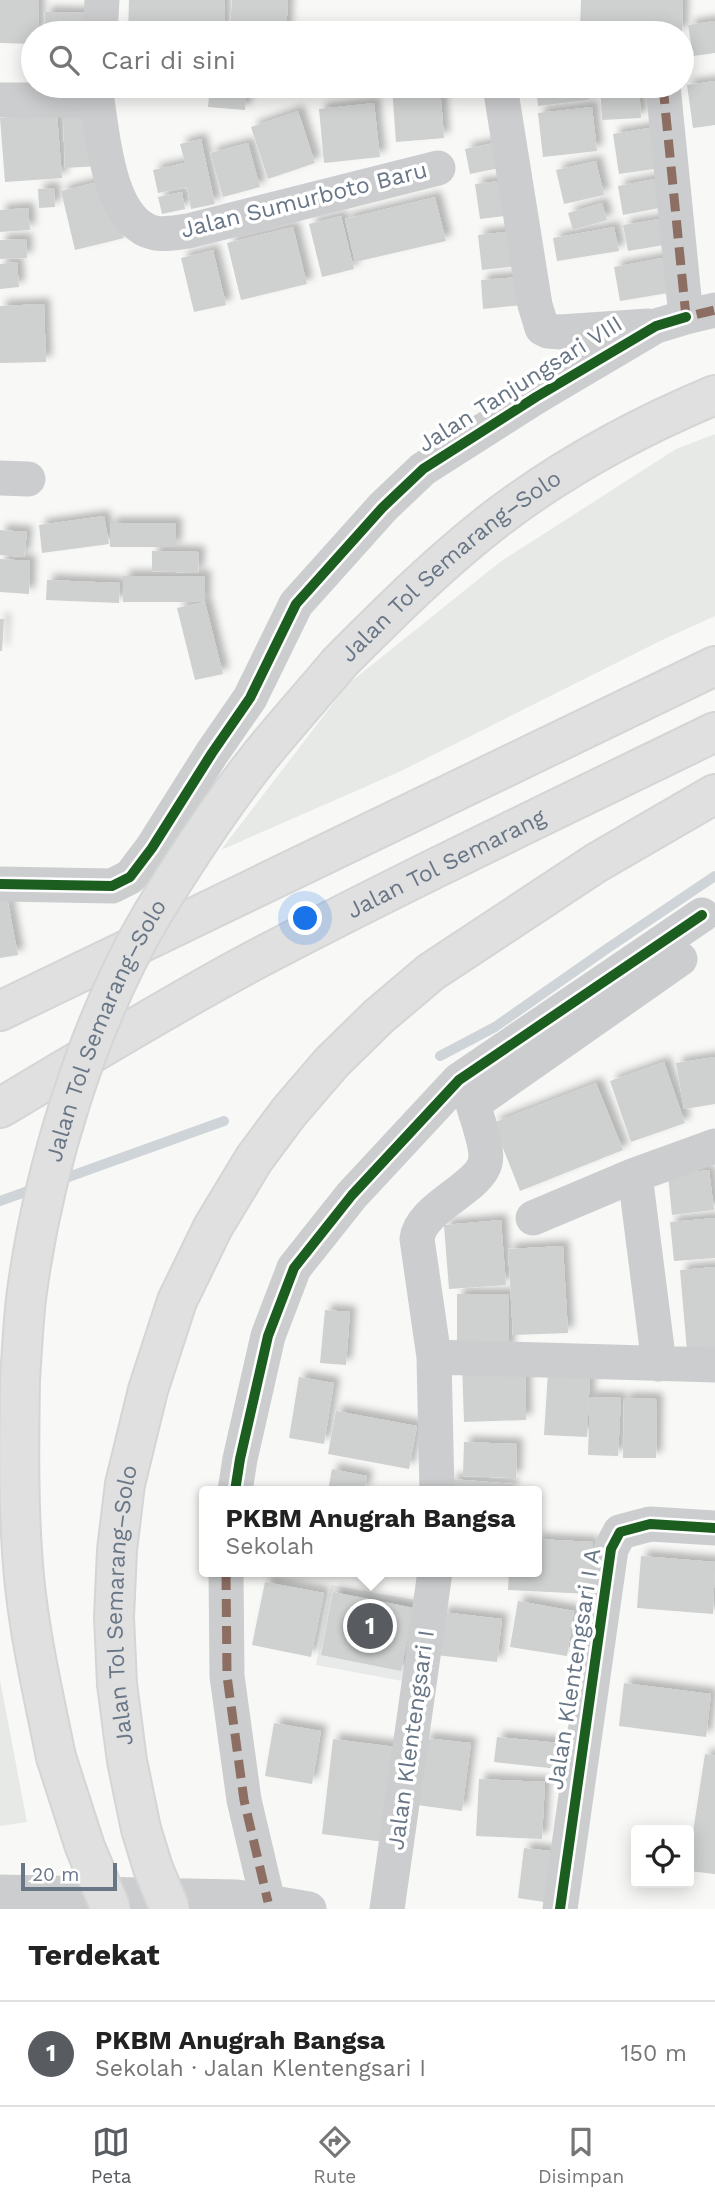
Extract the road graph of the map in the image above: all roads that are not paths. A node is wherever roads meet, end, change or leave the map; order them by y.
1 (102, 0) edge
2 (101, 21) edge
3 (28, 98) edge
4 (98, 98) edge
5 (502, 98) edge
6 (664, 98) edge
7 (0, 100) edge
8 (438, 167) dead end
9 (686, 317) edge
10 (715, 395) edge
11 (715, 666) edge
12 (715, 732) edge
13 (715, 794) edge
14 (0, 884) edge
15 (708, 925) edge
16 (0, 1012) edge
17 (0, 1108) edge
18 (715, 1146) edge
19 (635, 1175) junction
20 (533, 1218) dead end
21 (434, 1357) junction
22 (659, 1364) junction
23 (715, 1365) edge
24 (236, 1486) edge
25 (437, 1486) edge
26 (715, 1528) edge
27 (226, 1577) edge
28 (434, 1577) edge
29 (0, 1892) edge
30 (268, 1902) junction
31 (111, 1909) edge
32 (170, 1909) edge
33 (309, 1909) edge
34 (387, 1909) edge
35 (560, 1909) edge

1 - 2 street
3 - 7 street
4 - 8 street, Jalan Sumurboto Baru
5 - 9 street
6 - 9 street
9 - 14 street, Jalan Tanjungsari VIII
10 - 31 highway, Jalan Tol Semarang–Solo, bridge
11 - 16 highway
12 - 17 highway, Jalan Tol Semarang
13 - 32 highway, Jalan Tol Semarang–Solo, bridge
15 - 21 street
15 - 24 street
18 - 19 street
19 - 20 street
19 - 22 street
21 - 22 street
21 - 25 street
22 - 23 street
26 - 35 street, Jalan Klentengsari I A
27 - 30 street
28 - 34 street, Jalan Klentengsari I
29 - 30 street
30 - 33 street

